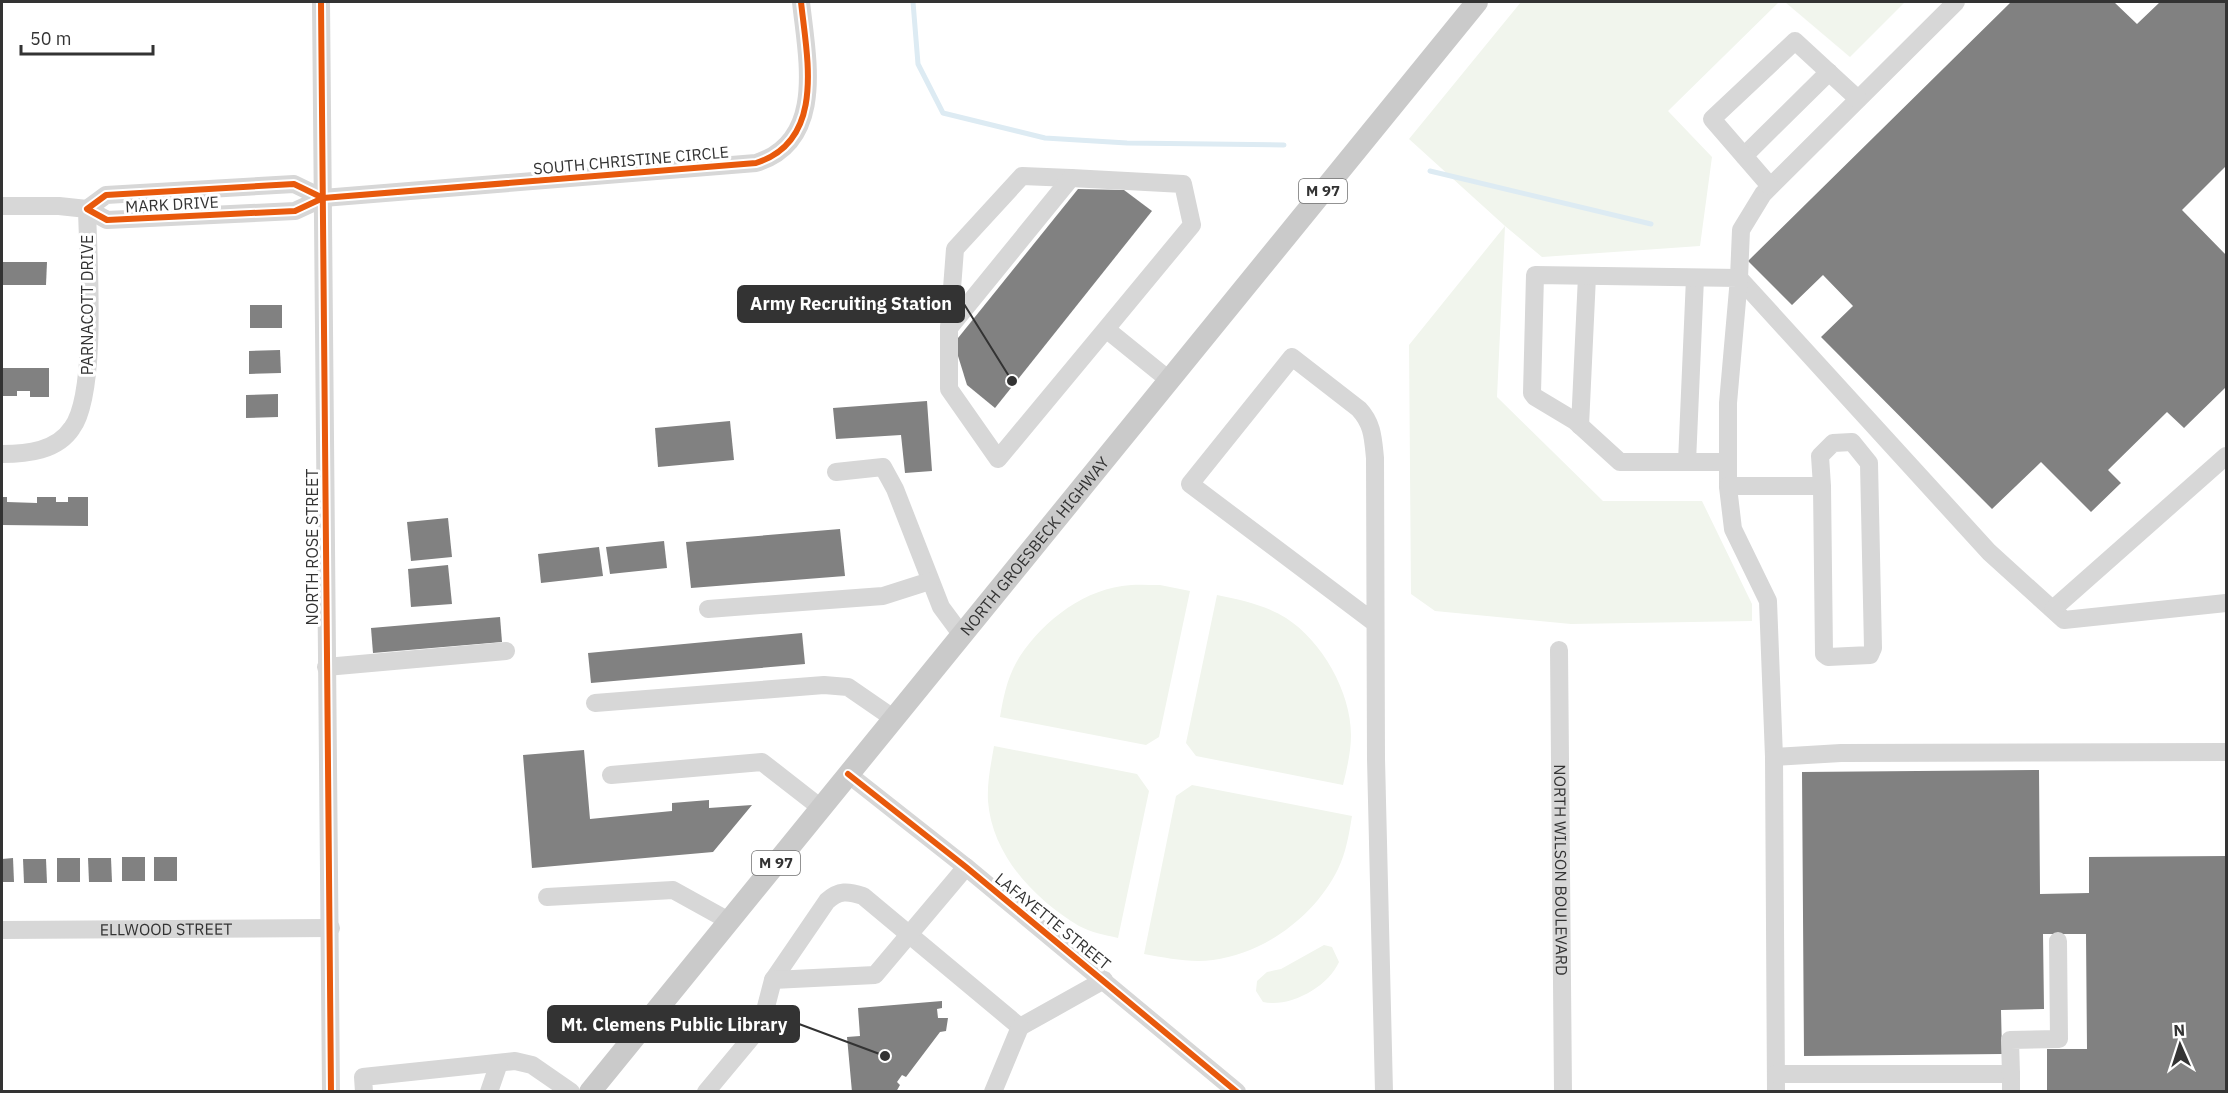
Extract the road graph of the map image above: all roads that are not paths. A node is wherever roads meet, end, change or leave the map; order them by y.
1 (321, 2) edge
2 (801, 2) edge
3 (1477, 2) edge
4 (1956, 2) edge
5 (1829, 72) junction
6 (1858, 99) junction
7 (1744, 156) junction
8 (1071, 178) junction
9 (1770, 186) junction
10 (323, 198) junction
11 (2, 206) edge
12 (87, 209) junction
13 (1587, 276) junction
14 (1695, 278) junction
15 (1739, 278) junction
16 (949, 328) junction
17 (1106, 329) junction
18 (1169, 380) junction
19 (1580, 426) junction
20 (2, 454) edge
21 (2226, 456) edge
22 (1687, 462) junction
23 (1728, 462) junction
24 (836, 472) dead end
25 (1728, 486) junction
26 (1822, 486) junction
27 (930, 582) junction
28 (2226, 603) edge
29 (708, 609) dead end
30 (2053, 609) junction
31 (1375, 623) junction
32 (961, 634) junction
33 (1559, 650) dead end
34 (506, 651) dead end
35 (326, 667) junction
36 (595, 704) dead end
37 (893, 718) junction
38 (2226, 752) edge
39 (1774, 757) junction
40 (848, 774) junction
41 (611, 775) dead end
42 (821, 807) junction
43 (966, 867) junction
44 (547, 897) dead end
45 (729, 921) junction
46 (331, 928) junction
47 (2, 930) edge
48 (910, 933) junction
49 (2058, 941) dead end
50 (773, 980) junction
51 (1104, 980) junction
52 (1020, 1027) junction
53 (499, 1063) junction
54 (1776, 1083) edge
55 (2011, 1083) edge
56 (331, 1092) edge
57 (364, 1092) edge
58 (489, 1092) edge
59 (570, 1092) edge
60 (591, 1092) edge
61 (706, 1092) edge
62 (993, 1092) edge
63 (1237, 1092) edge
64 (1384, 1092) edge
65 (1563, 1092) edge

1 - 10 street, NORTH ROSE STREET
2 - 10 street, SOUTH CHRISTINE CIRCLE
3 - 18 main road, NORTH GROESBECK HIGHWAY / M 97
4 - 6 street
5 - 6 street
5 - 7 street
5 - 7 street
6 - 9 street
7 - 9 street
8 - 16 street
8 - 16 street
8 - 17 street
9 - 15 street
10 - 12 street, MARK DRIVE
10 - 12 street, MARK DRIVE
10 - 35 street, NORTH ROSE STREET
11 - 12 street, MARK DRIVE
12 - 20 street, PARNACOTT DRIVE
13 - 14 street
13 - 19 street
13 - 19 street
14 - 15 street
14 - 22 street
15 - 23 street
15 - 30 street
16 - 17 street
17 - 18 street
18 - 32 main road, NORTH GROESBECK HIGHWAY / M 97
19 - 22 street
21 - 30 street
22 - 23 street
23 - 25 street
24 - 27 street
25 - 26 street
25 - 39 street
26 - 26 street
27 - 29 street
27 - 32 street
28 - 30 street
31 - 31 street
31 - 64 street
32 - 37 main road, NORTH GROESBECK HIGHWAY / M 97
33 - 65 street, NORTH WILSON BOULEVARD
34 - 35 street
35 - 46 street, NORTH ROSE STREET
36 - 37 street
37 - 40 main road, NORTH GROESBECK HIGHWAY / M 97
38 - 39 street
39 - 54 street
40 - 42 main road, NORTH GROESBECK HIGHWAY / M 97
40 - 43 street, LAFAYETTE STREET
41 - 42 street
42 - 45 main road, NORTH GROESBECK HIGHWAY / M 97
43 - 48 street
43 - 51 street, LAFAYETTE STREET
44 - 45 street
45 - 60 main road, NORTH GROESBECK HIGHWAY / M 97
46 - 47 street, ELLWOOD STREET
46 - 56 street, NORTH ROSE STREET
48 - 50 street
48 - 50 street
48 - 52 street
49 - 55 street
50 - 61 street
51 - 52 street
51 - 63 street, LAFAYETTE STREET
52 - 62 street
53 - 57 street
53 - 58 street
53 - 59 street
54 - 55 street

